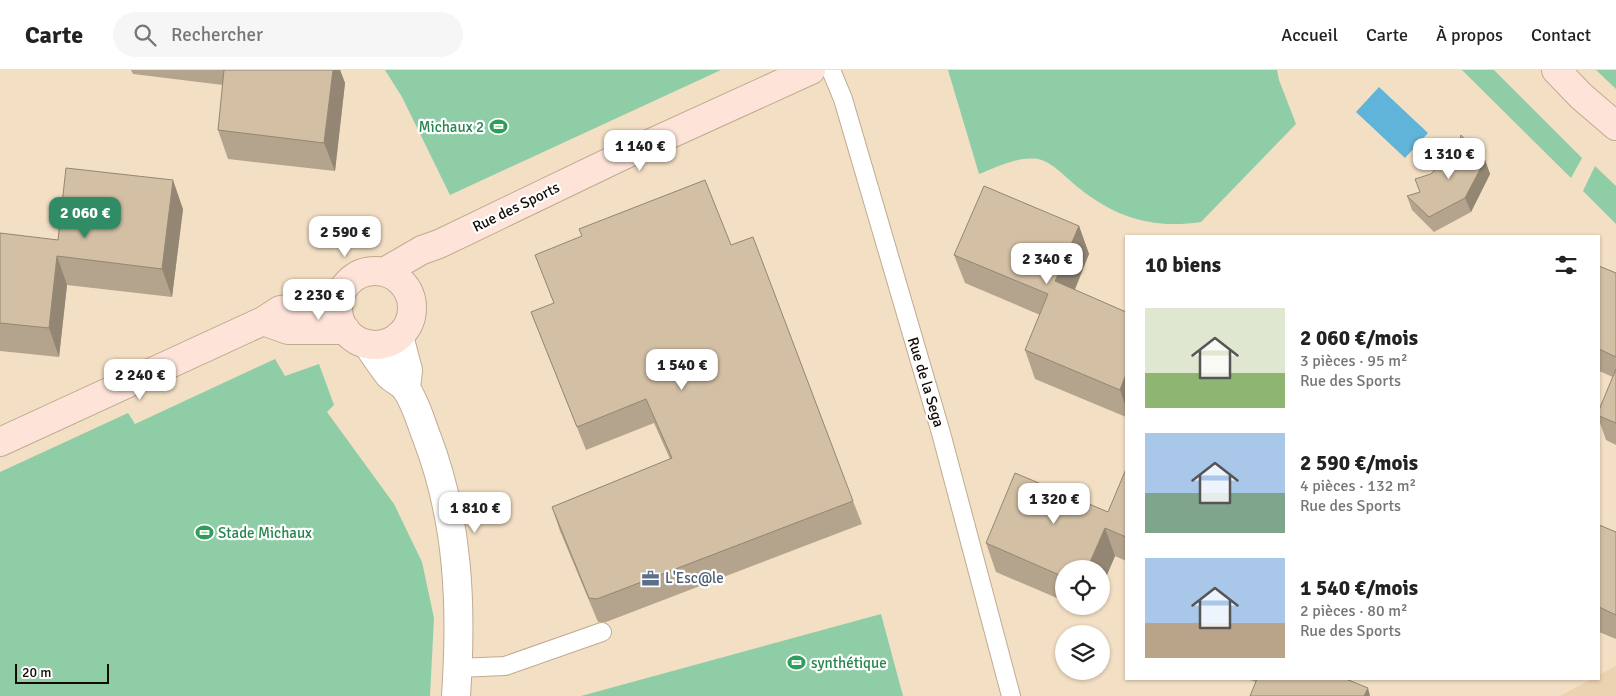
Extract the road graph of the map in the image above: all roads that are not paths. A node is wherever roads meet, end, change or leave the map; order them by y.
1 (811, 70) edge
2 (831, 70) edge
3 (1556, 70) edge
4 (1616, 126) edge
5 (440, 244) junction
6 (384, 272) junction
7 (409, 294) junction
8 (339, 300) junction
9 (263, 321) junction
10 (399, 336) junction
11 (356, 337) junction
12 (406, 389) junction
13 (0, 442) edge
14 (602, 632) dead end
15 (458, 668) junction
16 (456, 696) edge
17 (1011, 696) edge

1 - 5 main road, Rue des Sports
2 - 17 lane, Rue de la Sega
3 - 4 main road
5 - 6 main road, Rue des Sports
5 - 7 main road, Rue des Sports
6 - 7 main road
6 - 8 main road, Rue des Sports
7 - 10 main road
8 - 9 main road
8 - 11 main road
9 - 11 main road
9 - 13 main road
10 - 11 main road
10 - 12 street
11 - 12 street
12 - 15 street
14 - 15 lane
15 - 16 street

